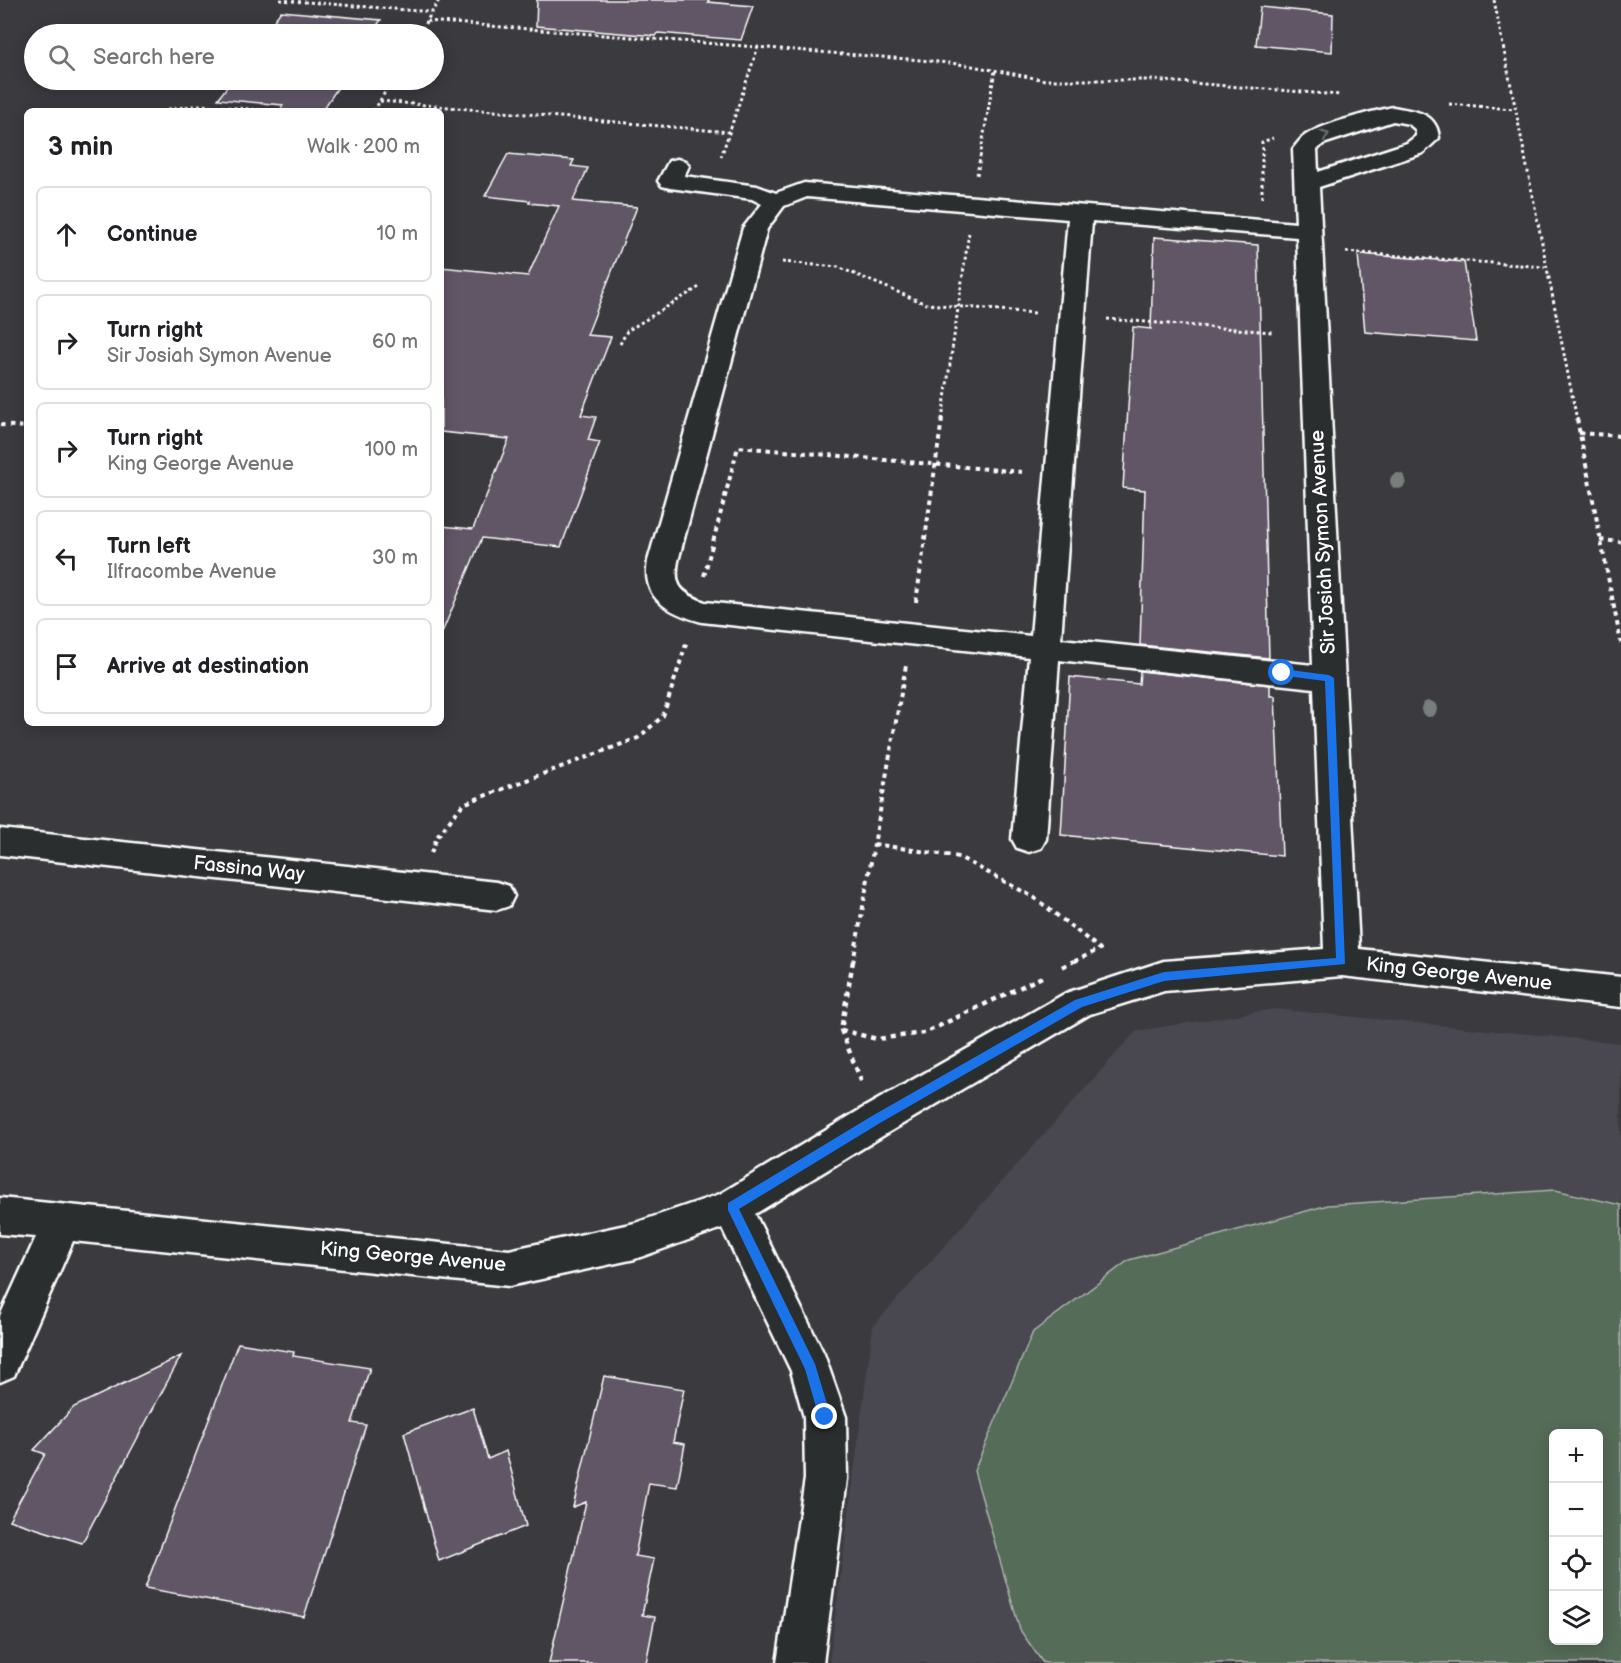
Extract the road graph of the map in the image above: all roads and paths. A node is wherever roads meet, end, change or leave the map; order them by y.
1 (280, 0) edge
2 (439, 0) edge
3 (1494, 0) edge
4 (432, 12) junction
5 (427, 21) junction
6 (425, 24) edge
7 (995, 70) junction
8 (386, 90) edge
9 (1337, 94) junction
10 (1349, 95) dead end
11 (380, 101) junction
12 (1443, 103) dead end
13 (1337, 105) dead end
14 (176, 108) edge
15 (236, 108) edge
16 (376, 108) edge
17 (1514, 109) junction
18 (729, 132) dead end
19 (1283, 134) dead end
20 (677, 166) dead end
21 (976, 181) dead end
22 (1307, 183) junction
23 (776, 201) junction
24 (1262, 203) dead end
25 (1081, 213) junction
26 (1309, 231) junction
27 (1341, 251) dead end
28 (771, 261) dead end
29 (1545, 267) junction
30 (1040, 313) dead end
31 (1101, 318) dead end
32 (1274, 332) dead end
33 (0, 425) edge
34 (24, 427) edge
35 (1579, 433) junction
36 (1621, 436) edge
37 (1600, 540) junction
38 (1621, 542) edge
39 (1621, 643) edge
40 (1046, 647) junction
41 (1329, 678) junction
42 (1029, 839) dead end
43 (0, 842) edge
44 (874, 844) dead end
45 (497, 896) dead end
46 (1342, 962) junction
47 (1058, 969) dead end
48 (1048, 974) dead end
49 (1621, 992) edge
50 (841, 1030) dead end
51 (732, 1207) junction
52 (0, 1216) edge
53 (61, 1224) junction
54 (0, 1362) edge
55 (800, 1663) edge

1 - 4 path
2 - 4 path
3 - 17 path
4 - 5 path
5 - 6 path
5 - 7 path
7 - 9 path
7 - 21 path
8 - 11 path
9 - 10 path
9 - 13 path
11 - 16 path
11 - 18 path
12 - 17 path
14 - 15 path
17 - 29 path
19 - 24 path
20 - 23 street
22 -> 22 street, Sir Josiah Symon Avenue
22 - 26 street, Sir Josiah Symon Avenue
23 - 25 street
23 - 40 street
25 - 26 street
25 - 40 street
26 - 41 street, Sir Josiah Symon Avenue
27 - 29 path
28 - 30 path
29 - 35 path
31 - 32 path
33 - 34 path
35 - 36 path
35 - 37 path
37 - 38 path
37 - 39 path
40 - 41 street
40 - 42 street
41 - 46 street, Sir Josiah Symon Avenue
43 - 45 street, Fassina Way
44 - 47 path
46 - 49 street, King George Avenue
46 - 51 street, King George Avenue
48 - 50 path
51 - 53 street, King George Avenue
51 - 55 street
52 - 53 street, King George Avenue
53 - 54 street

